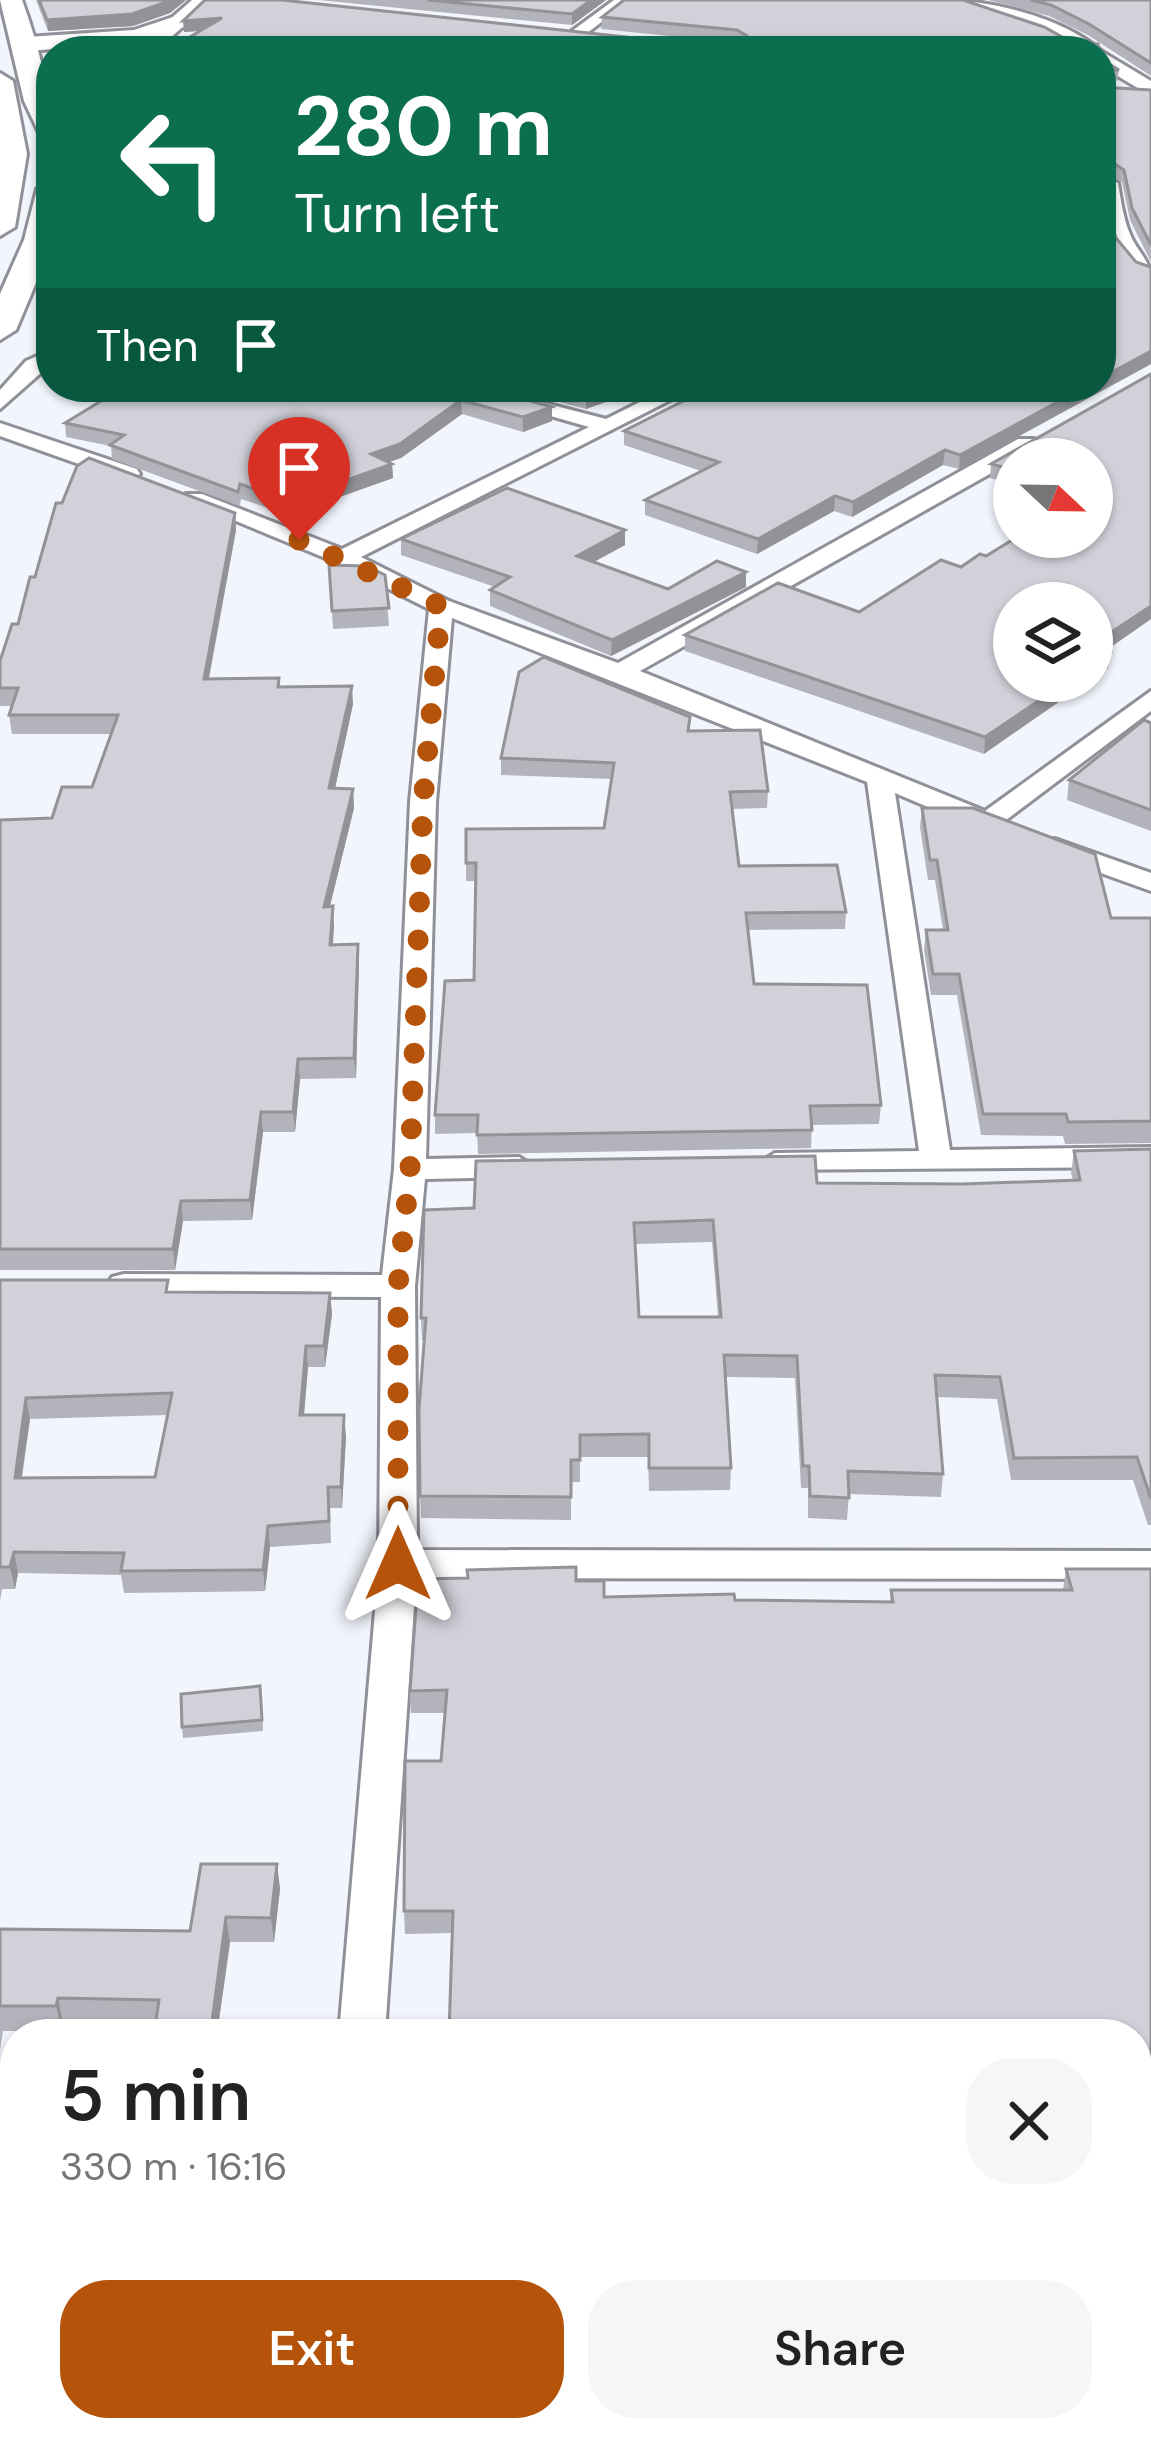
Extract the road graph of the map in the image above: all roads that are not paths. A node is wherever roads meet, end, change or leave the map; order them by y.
1 (10, 0) edge
2 (203, 0) edge
3 (623, 0) edge
4 (952, 0) edge
5 (176, 22) junction
6 (554, 32) edge
7 (577, 34) junction
8 (125, 36) edge
9 (161, 36) edge
10 (600, 36) edge
11 (1063, 36) edge
12 (36, 43) edge
13 (26, 44) junction
14 (1116, 68) edge
15 (36, 79) edge
16 (0, 81) edge
17 (1118, 91) edge
18 (1151, 92) edge
19 (5, 137) edge
20 (6, 168) edge
21 (1116, 224) edge
22 (0, 227) edge
23 (36, 247) edge
24 (1151, 274) edge
25 (0, 329) edge
26 (36, 364) edge
27 (515, 402) edge
28 (657, 402) edge
29 (0, 403) edge
30 (609, 427) junction
31 (0, 429) edge
32 (1049, 432) edge
33 (343, 557) junction
34 (441, 606) junction
35 (620, 672) junction
36 (1151, 699) edge
37 (879, 776) junction
38 (987, 822) junction
39 (1151, 883) edge
40 (1151, 1157) edge
41 (936, 1161) junction
42 (745, 1164) edge
43 (554, 1167) edge
44 (410, 1169) junction
45 (94, 1285) edge
46 (398, 1286) junction
47 (398, 1564) junction
48 (1151, 1564) edge
49 (363, 2019) edge

1 - 13 main road
2 - 5 street
3 - 7 street
4 - 11 street
5 - 8 main road
5 - 9 street
6 - 7 street
7 - 10 street
12 - 13 main road
13 - 15 main road
14 - 18 street
16 - 19 main road
17 - 18 street
19 - 20 main road
20 - 22 main road
21 - 24 street
23 - 25 main road
26 - 29 street
27 - 30 street
28 - 30 street
30 - 33 street
31 - 33 street
32 - 35 street
33 - 34 street
34 - 35 street
34 - 44 street
35 - 37 street
36 - 38 street
37 - 38 street
37 - 41 street
38 - 39 street
40 - 41 street
41 - 42 street
43 - 44 street
44 - 46 street
45 - 46 street
46 - 47 street
47 - 48 street
47 - 49 street

